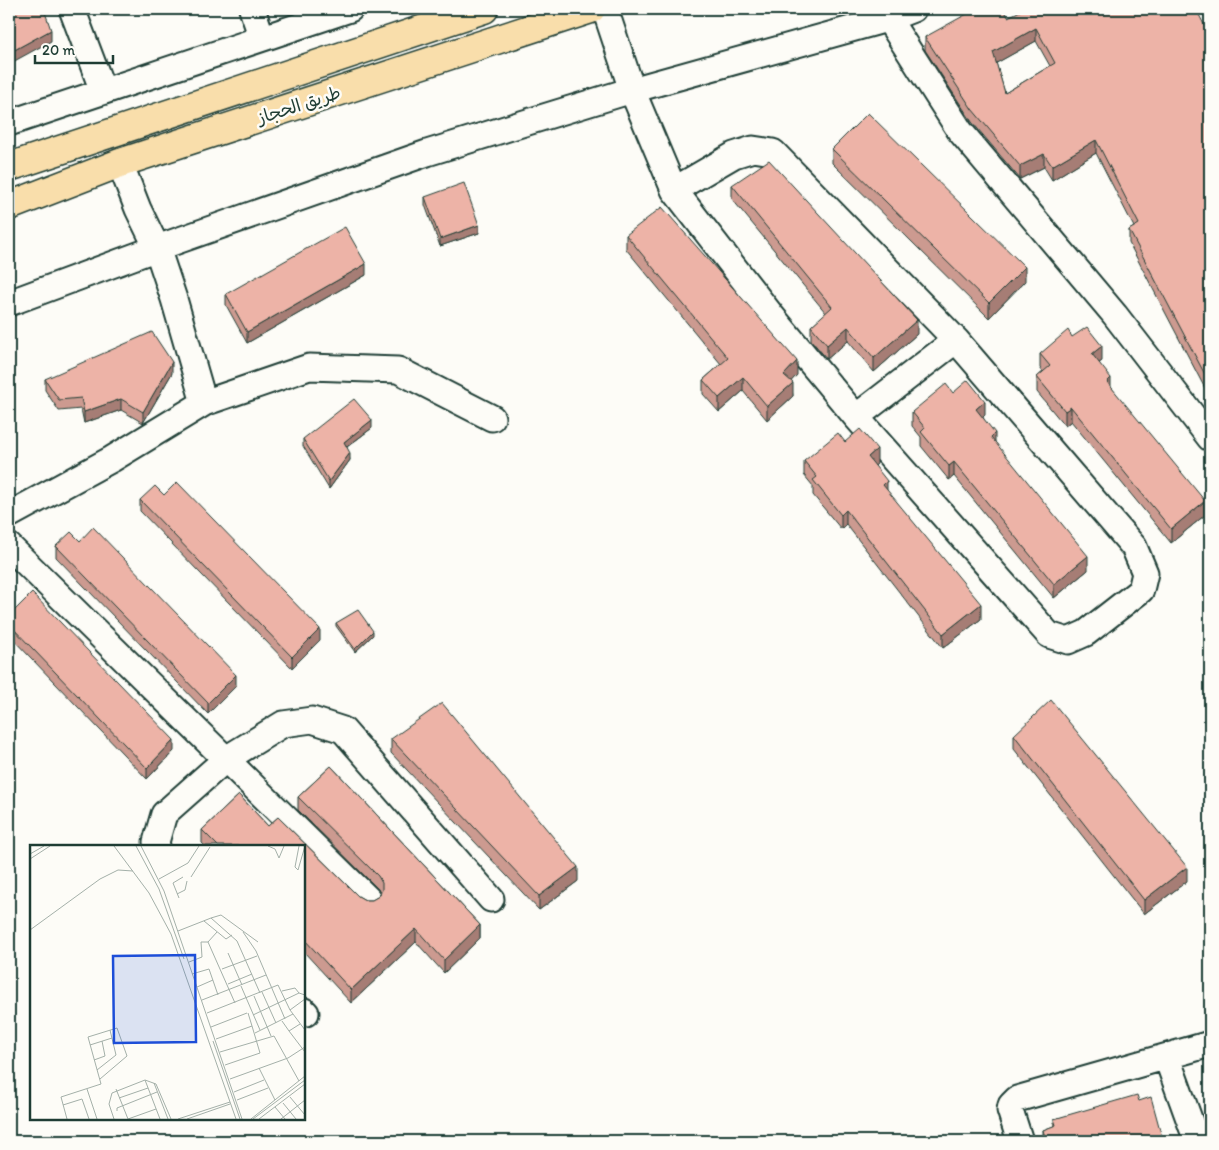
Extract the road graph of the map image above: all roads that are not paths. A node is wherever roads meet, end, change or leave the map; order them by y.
1 (72, 9) edge
2 (252, 9) edge
3 (350, 9) edge
4 (484, 9) edge
5 (591, 9) edge
6 (606, 9) edge
7 (913, 9) edge
8 (885, 14) edge
9 (262, 38) junction
10 (632, 90) junction
11 (103, 91) junction
12 (9, 123) edge
13 (120, 163) junction
14 (9, 166) edge
15 (674, 190) junction
16 (9, 206) edge
17 (157, 248) junction
18 (9, 303) edge
19 (956, 340) junction
20 (204, 403) junction
21 (492, 418) dead end
22 (856, 418) junction
23 (1210, 438) edge
24 (9, 515) edge
25 (9, 546) edge
26 (226, 759) junction
27 (157, 845) edge
28 (368, 899) edge
29 (491, 899) dead end
30 (1210, 1044) edge
31 (1167, 1058) junction
32 (1020, 1141) edge
33 (1197, 1141) edge

1 - 11 street
2 - 9 street
3 - 9 street
4 - 14 main road, طريق الحجاز
5 - 13 main road, طريق الحجاز
6 - 10 street
7 - 8 street
8 - 10 street
8 - 23 street
9 - 11 street
10 - 15 street
10 - 17 street
11 - 12 street
13 - 16 main road, طريق الحجاز
13 - 17 street
15 - 19 street
15 - 22 street
17 - 18 street
17 - 20 street
19 - 22 street
19 - 22 street
20 - 21 street
20 - 24 street
25 - 26 street
26 - 27 street
26 - 28 street
26 - 29 street
30 - 31 street
31 - 32 street
31 - 33 street

